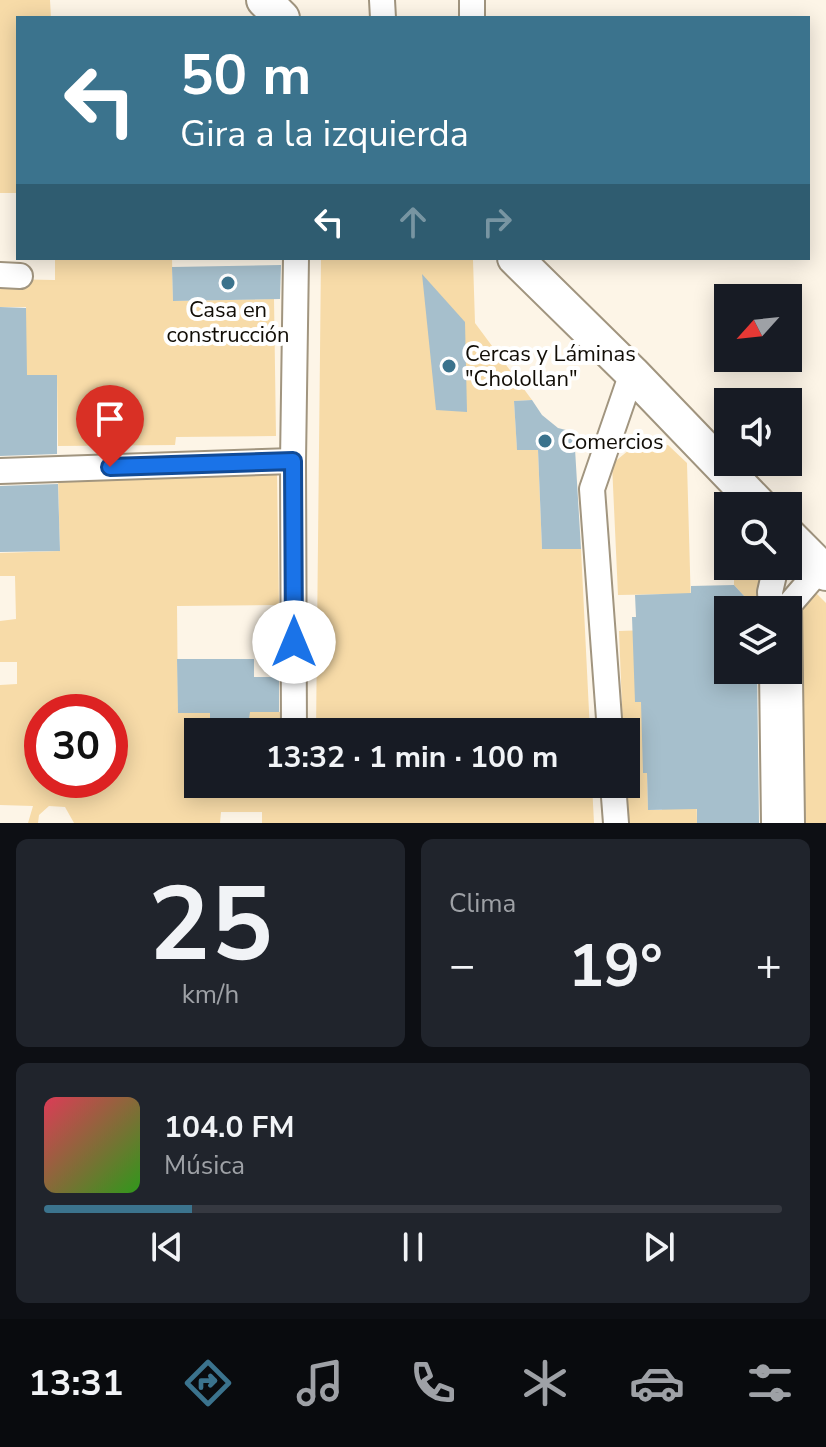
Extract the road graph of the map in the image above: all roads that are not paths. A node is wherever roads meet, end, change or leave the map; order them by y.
1 (264, 0) edge
2 (280, 16) edge
3 (296, 260) edge
4 (517, 260) edge
5 (632, 373) junction
6 (293, 461) junction
7 (0, 471) edge
8 (747, 492) edge
9 (802, 549) edge
10 (824, 570) edge
11 (772, 684) edge
12 (294, 718) edge
13 (609, 718) edge
14 (614, 798) edge
15 (616, 823) edge
16 (774, 823) edge
17 (792, 823) edge

1 - 2 main road
3 - 6 street
4 - 5 main road
5 - 8 main road
5 - 13 street
6 - 7 street
6 - 12 street
9 - 10 main road
10 - 17 street
11 - 16 street
14 - 15 street

